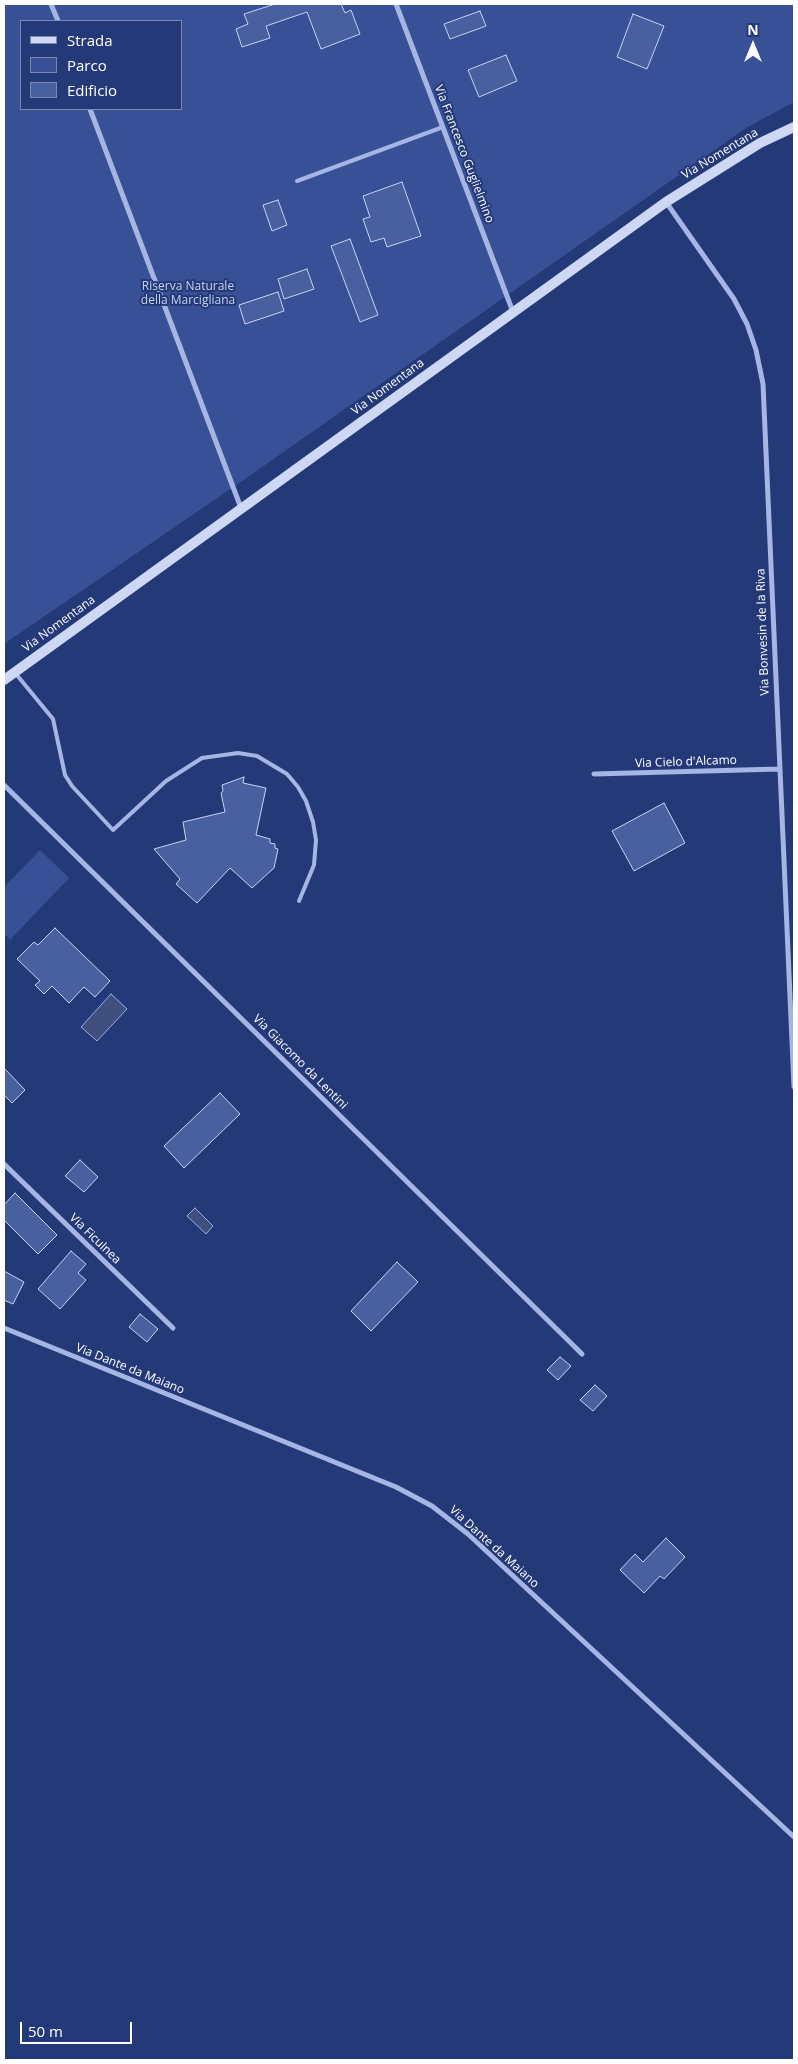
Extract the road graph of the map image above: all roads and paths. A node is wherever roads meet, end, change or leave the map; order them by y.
1 (51, 4) edge
2 (396, 4) edge
3 (58, 20) edge
4 (90, 110) edge
5 (443, 127) junction
6 (794, 127) edge
7 (297, 181) dead end
8 (666, 202) junction
9 (513, 312) junction
10 (241, 508) junction
11 (14, 672) junction
12 (4, 680) edge
13 (779, 769) junction
14 (594, 774) dead end
15 (4, 785) edge
16 (299, 901) dead end
17 (794, 1087) edge
18 (4, 1164) edge
19 (4, 1328) edge
20 (173, 1328) dead end
21 (582, 1354) dead end
22 (794, 1837) edge

1 - 3 street
2 - 5 street, Via Francesco Guglielmino
4 - 10 street
5 - 7 lane
5 - 9 street, Via Francesco Guglielmino
6 - 8 main road, Via Nomentana
8 - 9 main road, Via Nomentana
8 - 13 street, Via Bonvesin de la Riva
9 - 10 main road, Via Nomentana
10 - 11 main road, Via Nomentana
11 - 12 main road, Via Nomentana
11 - 16 lane
13 - 14 street, Via Cielo d'Alcamo
13 - 17 street, Via Bonvesin de la Riva
15 - 21 street, Via Giacomo da Lentini
18 - 20 street, Via Ficulnea
19 - 22 street, Via Dante da Maiano

